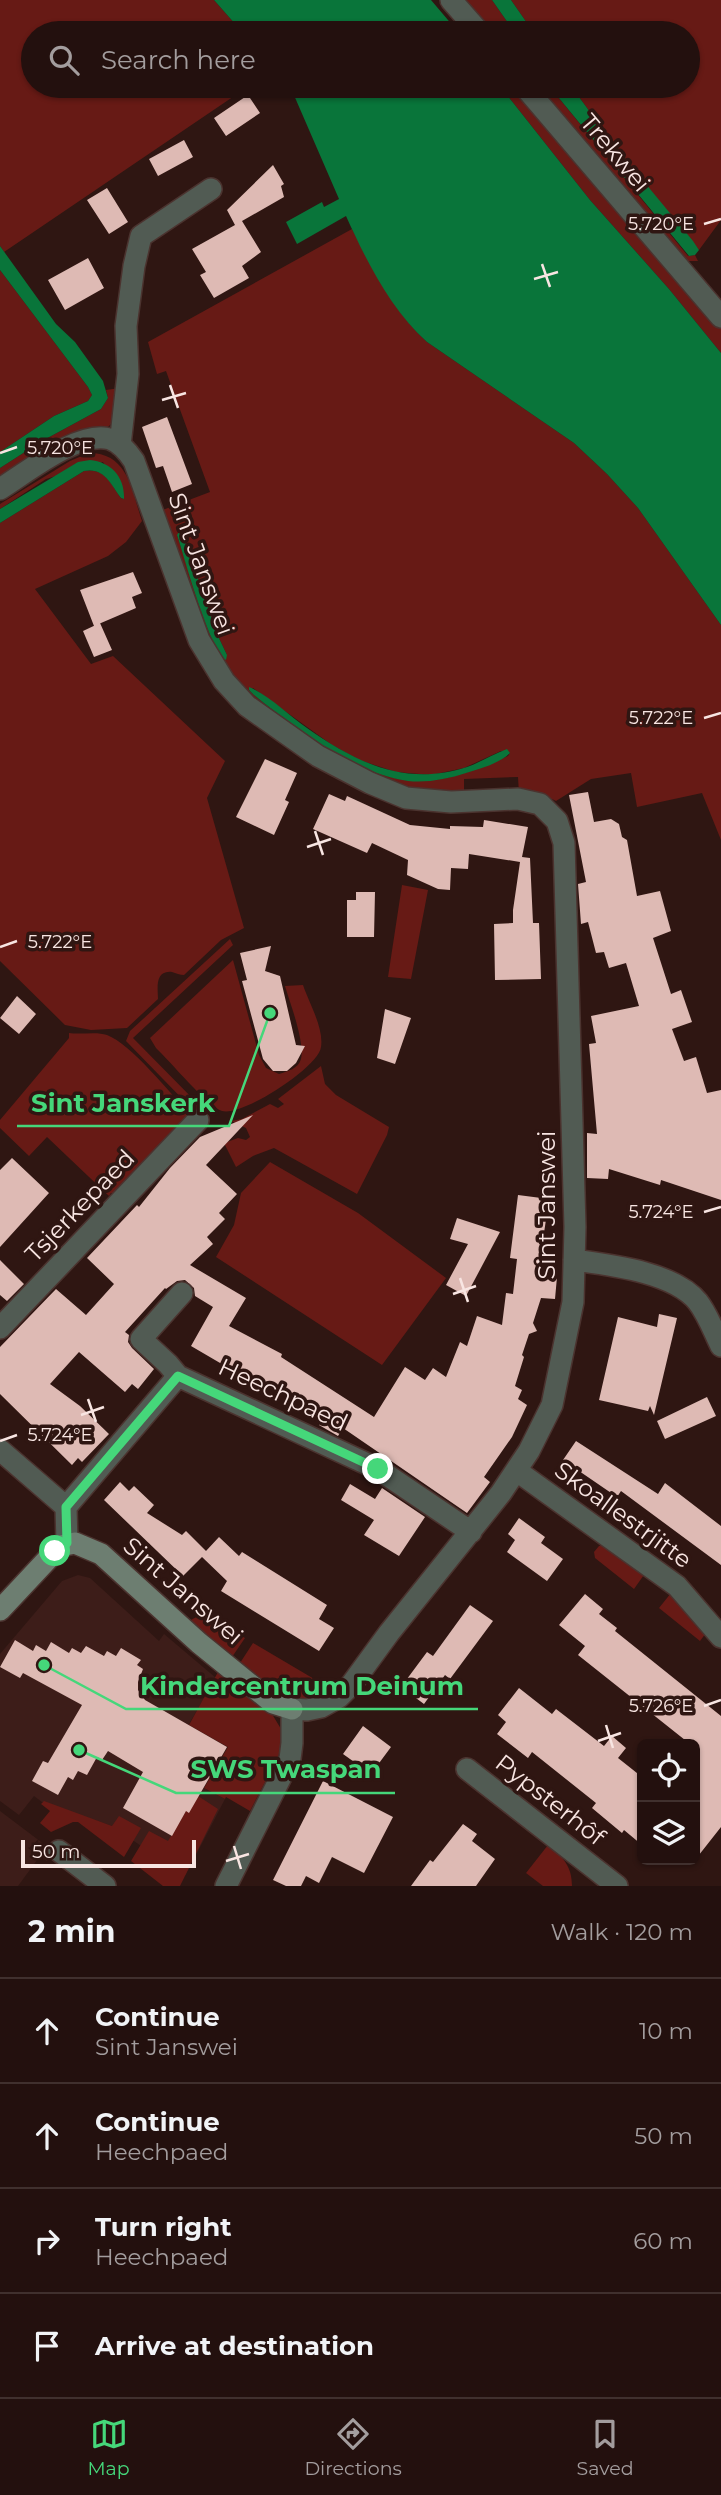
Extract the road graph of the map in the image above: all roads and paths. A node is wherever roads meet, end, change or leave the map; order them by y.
1 (452, 0) edge
2 (470, 21) edge
3 (534, 98) edge
4 (211, 189) dead end
5 (721, 317) edge
6 (120, 444) junction
7 (0, 489) edge
8 (198, 1120) dead end
9 (574, 1260) junction
10 (182, 1293) dead end
11 (714, 1318) edge
12 (0, 1328) edge
13 (721, 1346) edge
14 (178, 1376) junction
15 (0, 1450) edge
16 (517, 1471) junction
17 (66, 1507) junction
18 (471, 1532) junction
19 (67, 1543) junction
20 (0, 1610) edge
21 (721, 1636) edge
22 (292, 1709) junction
23 (467, 1769) dead end
24 (59, 1851) dead end
25 (602, 1882) edge
26 (105, 1886) edge
27 (226, 1886) edge

1 - 2 street
3 - 5 street, Trekwei
4 - 6 street
6 - 7 street
6 - 9 street, Sint Janswei
8 - 12 street, Tsjerkepaed
9 - 11 street
9 - 16 street, Sint Janswei
10 - 14 street, Heechpaed
11 - 13 street
14 - 17 street, Heechpaed
14 - 18 street, Heechpaed
15 - 17 street
16 - 18 street, Sint Janswei
16 - 21 street, Skoallestrjitte
17 - 19 street
18 - 22 street, Sint Janswei
19 - 20 street
19 - 22 street, Sint Janswei
22 - 27 street
23 - 25 street, Pypsterhôf
24 - 26 street

